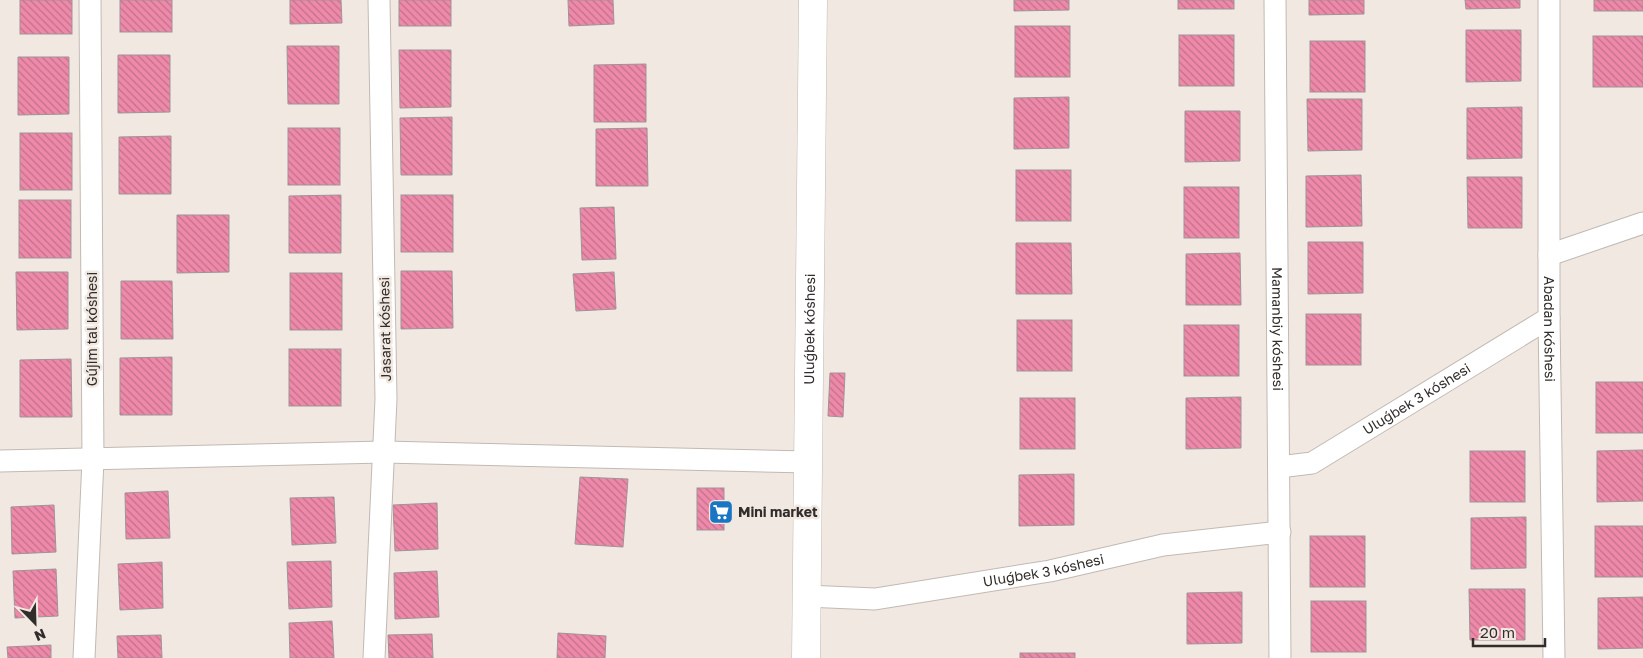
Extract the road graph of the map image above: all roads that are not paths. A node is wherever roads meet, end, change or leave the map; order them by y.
1 (90, 0) edge
2 (379, 0) edge
3 (813, 0) edge
4 (1275, 0) edge
5 (1549, 0) edge
6 (1643, 223) edge
7 (1549, 255) junction
8 (1549, 318) junction
9 (384, 452) junction
10 (93, 460) junction
11 (0, 461) edge
12 (808, 462) junction
13 (1279, 468) junction
14 (1280, 532) junction
15 (806, 596) junction
16 (84, 658) edge
17 (374, 658) edge
18 (806, 658) edge
19 (1280, 658) edge
20 (1554, 658) edge

1 - 10 street, Gújim tal kóshesi
2 - 9 street, Jasarat kóshesi
3 - 12 street, Uluǵbek kóshesi
4 - 13 street, Mamanbiy kóshesi
5 - 7 street, Abadan kóshesi
6 - 7 street
7 - 8 street, Abadan kóshesi
8 - 13 street, Uluǵbek 3 kóshesi
8 - 20 street, Abadan kóshesi
9 - 10 street
9 - 12 street
9 - 17 street, Jasarat kóshesi
10 - 11 street
10 - 16 street, Gújim tal kóshesi
12 - 15 street, Uluǵbek kóshesi
13 - 14 street, Mamanbiy kóshesi
14 - 15 street, Uluǵbek 3 kóshesi
14 - 19 street, Mamanbiy kóshesi
15 - 18 street, Uluǵbek kóshesi

